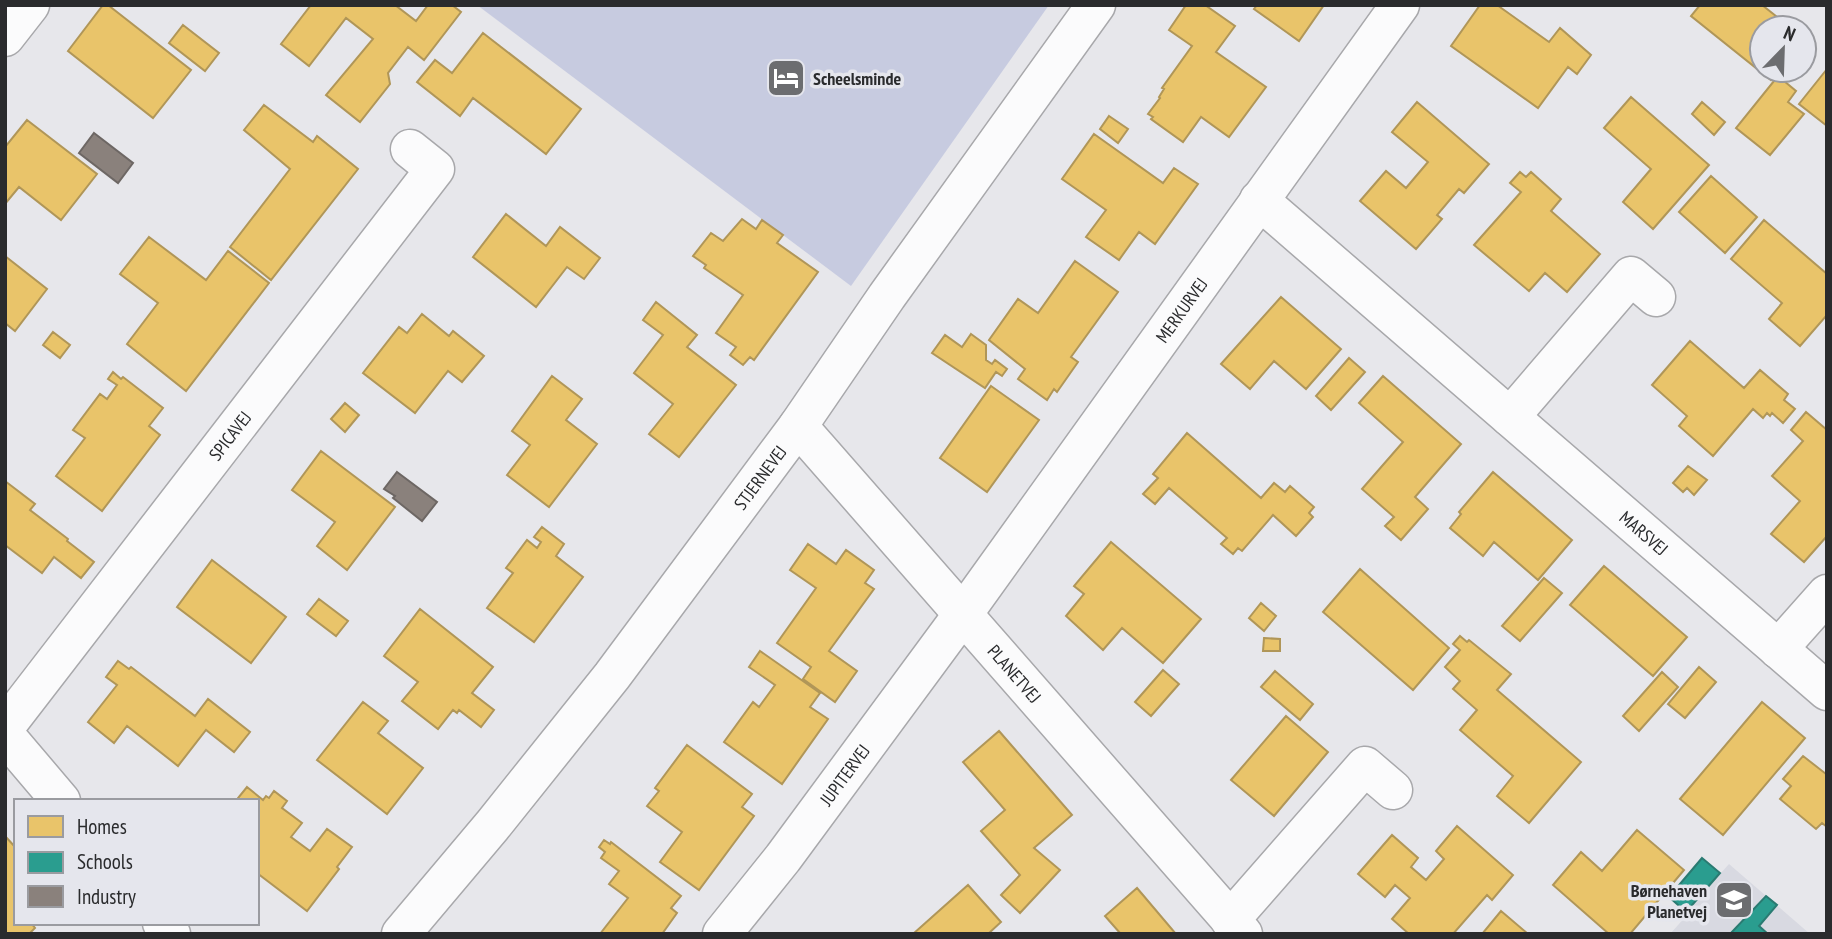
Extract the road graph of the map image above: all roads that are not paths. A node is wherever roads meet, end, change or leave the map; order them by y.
1 (30, 5) edge
2 (1097, 5) edge
3 (1400, 5) edge
4 (5, 37) edge
5 (410, 149) dead end
6 (1259, 200) junction
7 (1656, 297) dead end
8 (1510, 417) junction
9 (799, 426) junction
10 (1827, 594) edge
11 (963, 614) junction
12 (1778, 649) junction
13 (1827, 691) edge
14 (5, 727) edge
15 (5, 735) edge
16 (1393, 790) dead end
17 (59, 799) edge
18 (1237, 927) edge
19 (401, 934) edge
20 (722, 934) edge

1 - 4 street
2 - 9 street, STJERNEVEJ
3 - 6 street, MERKURVEJ
5 - 14 street, SPICAVEJ
6 - 8 street, MARSVEJ
6 - 11 street, MERKURVEJ
7 - 8 street
8 - 12 street, MARSVEJ
9 - 11 street, PLANETVEJ
9 - 19 street, STJERNEVEJ
10 - 12 street
11 - 18 street, PLANETVEJ
11 - 20 street, JUPITERVEJ
12 - 13 street, MARSVEJ
15 - 17 street
16 - 18 street, PLANETVEJ

